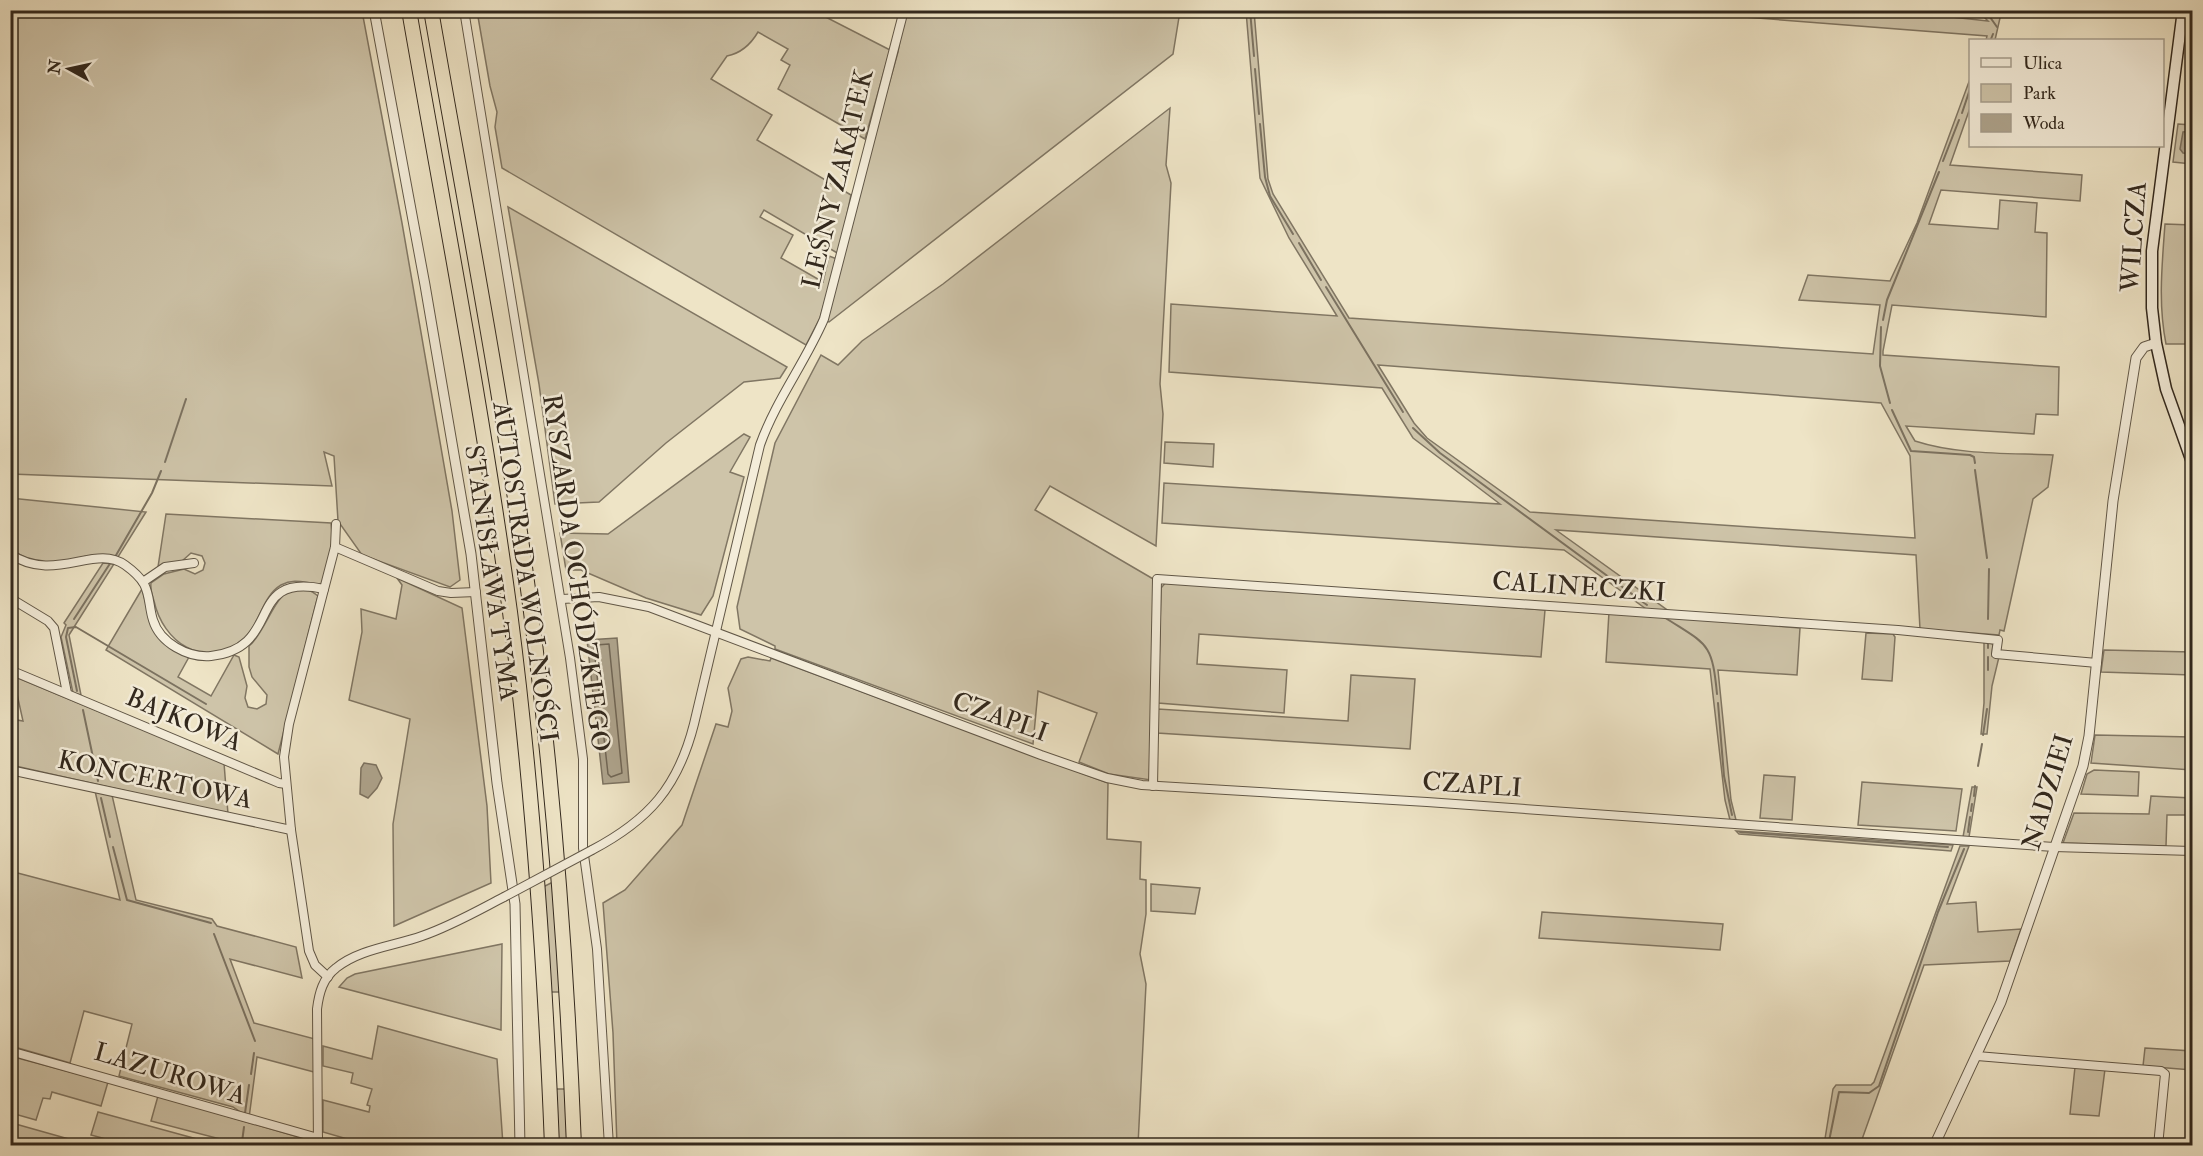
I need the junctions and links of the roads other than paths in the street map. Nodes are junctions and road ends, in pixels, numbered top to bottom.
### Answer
1 (374, 10) edge
2 (409, 10) edge
3 (431, 10) edge
4 (464, 10) edge
5 (904, 10) edge
6 (2183, 10) edge
7 (2156, 343) junction
8 (2193, 462) edge
9 (336, 524) dead end
10 (335, 547) junction
11 (10, 554) edge
12 (194, 563) dead end
13 (143, 582) junction
14 (324, 590) junction
15 (476, 592) junction
16 (10, 598) edge
17 (562, 599) junction
18 (716, 633) junction
19 (2097, 663) junction
20 (10, 670) edge
21 (67, 693) junction
22 (10, 770) edge
23 (286, 783) junction
24 (1154, 786) junction
25 (291, 830) junction
26 (2054, 847) junction
27 (2193, 851) edge
28 (328, 977) junction
29 (10, 1051) edge
30 (1977, 1056) junction
31 (318, 1142) edge
32 (1934, 1145) edge
33 (519, 1146) edge
34 (552, 1146) edge
35 (574, 1146) edge
36 (609, 1146) edge
37 (1962, 1146) edge
38 (2158, 1146) edge

1 - 15 street, STANISŁAWA TYMA
2 - 34 highway, AUTOSTRADA WOLNOŚCI
3 - 35 highway, AUTOSTRADA WOLNOŚCI
4 - 17 street, RYSZARDA OCHÓDZKIEGO
5 - 18 street, LEŚNY ZAKĄTEK
6 - 7 main road, WILCZA
7 - 8 main road, WILCZA
7 - 19 street, NADZIEI
9 - 10 street
10 - 14 street
10 - 15 street
11 - 13 street
12 - 13 street
13 - 14 street
14 - 23 street
15 - 33 street, STANISŁAWA TYMA
16 - 21 street
17 - 18 street, CZAPLI
17 - 36 street, RYSZARDA OCHÓDZKIEGO
18 - 24 street, CZAPLI
18 - 28 street, LEŚNY ZAKĄTEK, bridge
19 - 24 street, CALINECZKI
19 - 26 street, NADZIEI
20 - 21 street, BAJKOWA
21 - 23 street, BAJKOWA
22 - 25 street, KONCERTOWA
23 - 25 street
24 - 26 street, CZAPLI
25 - 28 street
26 - 27 street, CZAPLI
26 - 30 street, NADZIEI
28 - 31 street
29 - 31 street, LAZUROWA
30 - 32 street, NADZIEI
30 - 38 street
32 - 37 street

